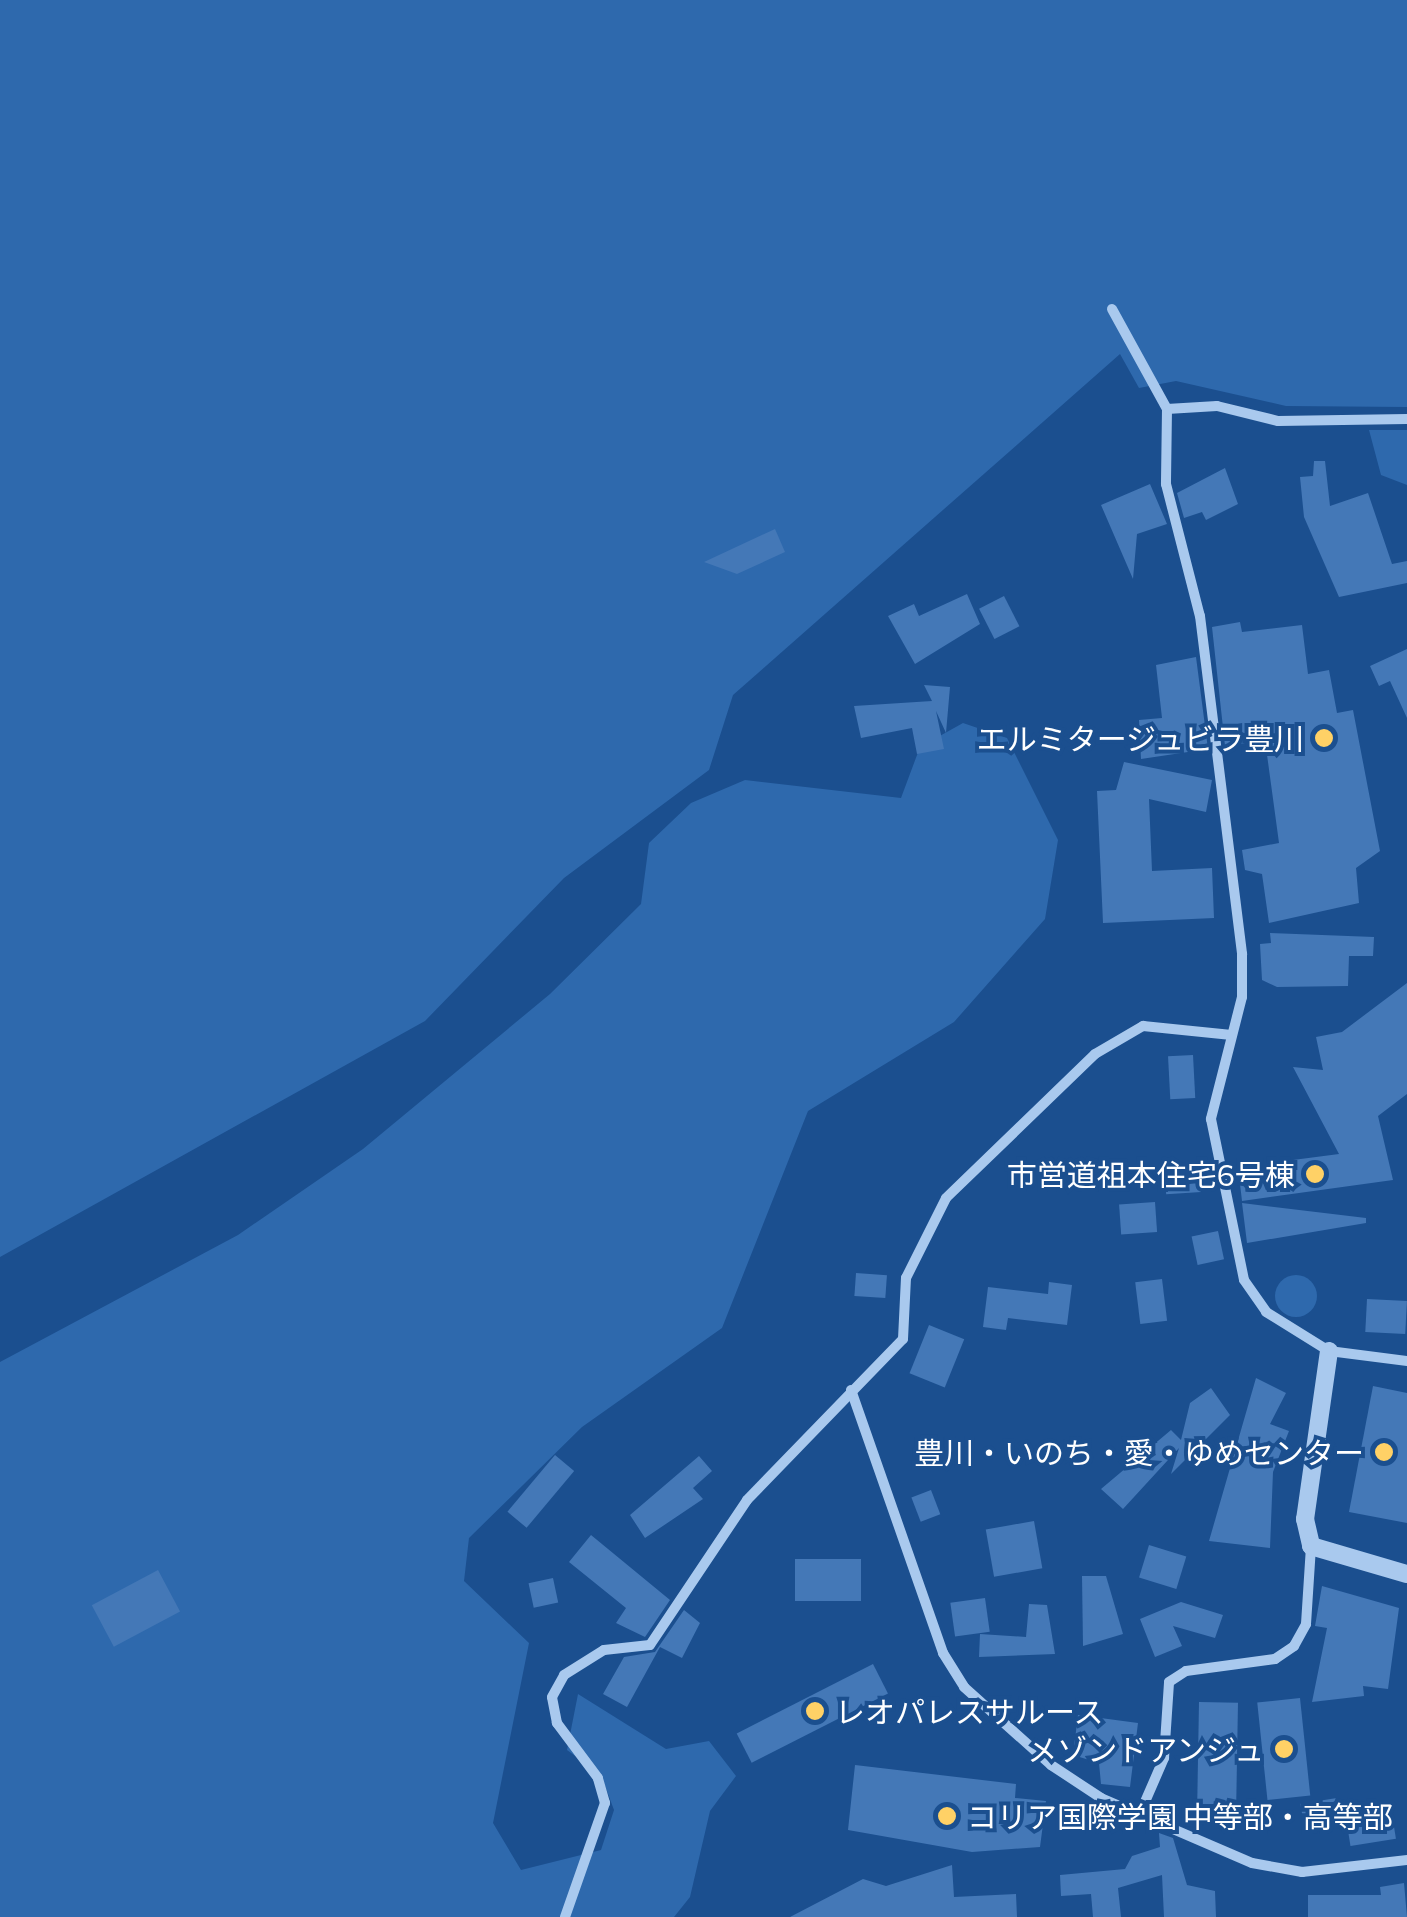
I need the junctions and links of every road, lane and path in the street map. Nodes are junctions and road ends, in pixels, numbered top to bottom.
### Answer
1 (1112, 310) dead end
2 (1168, 409) junction
3 (1407, 418) edge
4 (1232, 1035) junction
5 (1330, 1350) junction
6 (1407, 1361) edge
7 (851, 1390) junction
8 (1311, 1546) junction
9 (1407, 1574) edge
10 (1141, 1811) junction
11 (1407, 1860) edge
12 (565, 1917) edge

1 - 2 street
2 - 3 street
2 - 4 street
4 - 5 street
4 - 7 street
5 - 6 street
5 - 8 street
7 - 10 street
7 - 12 street
8 - 9 street
8 - 10 street
10 - 11 street

